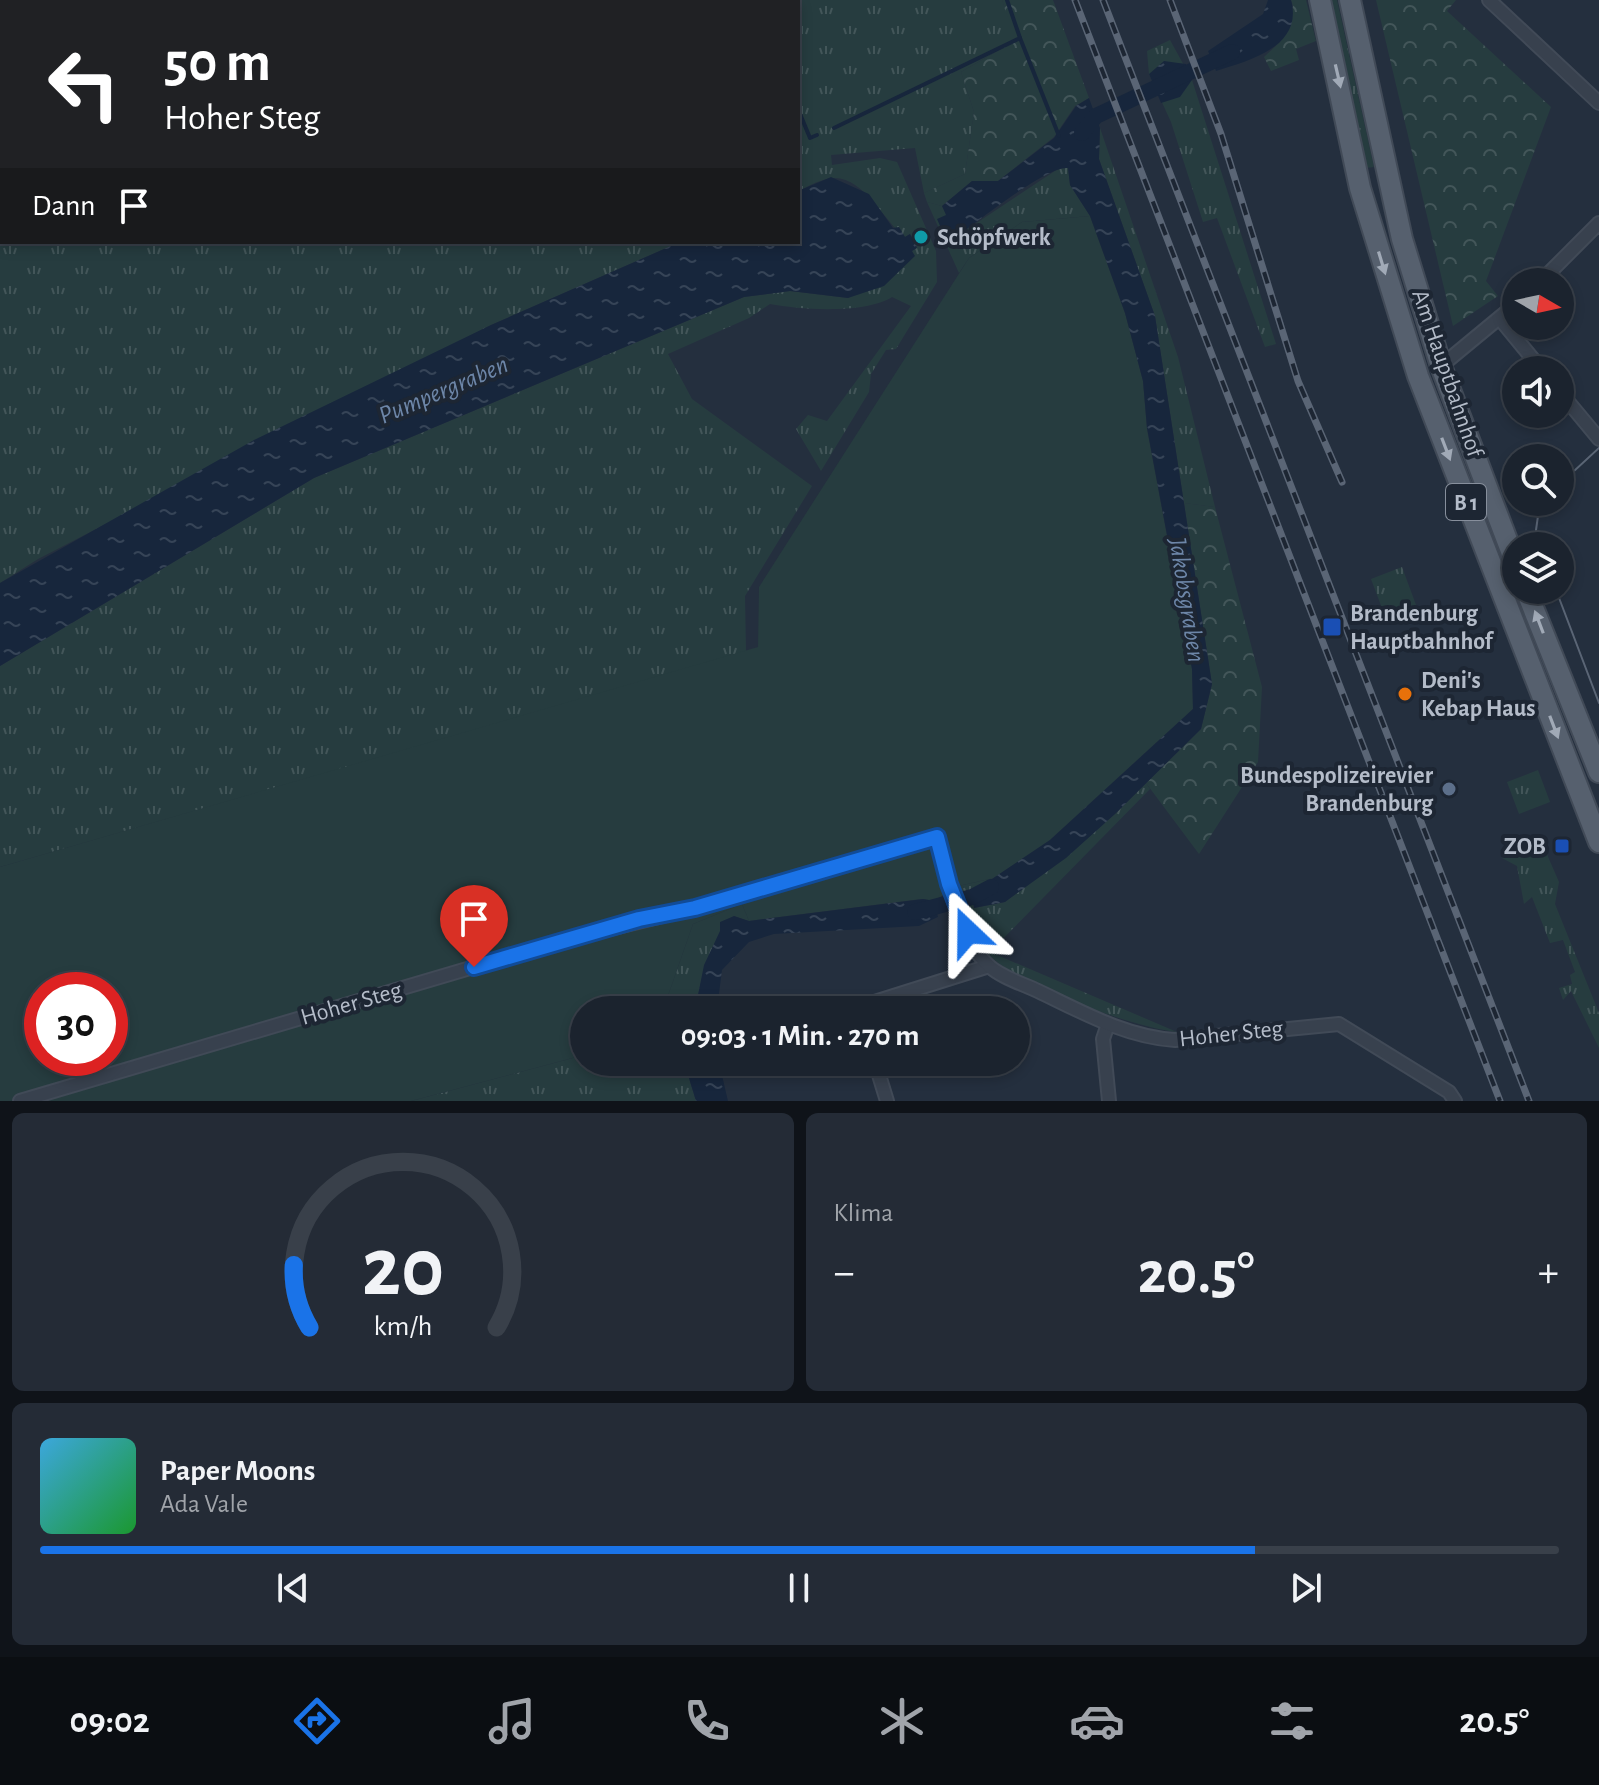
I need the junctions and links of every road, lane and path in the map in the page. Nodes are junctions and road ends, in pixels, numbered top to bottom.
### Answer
1 (1320, 0) edge
2 (1350, 0) edge
3 (1489, 0) edge
4 (1599, 103) edge
5 (1390, 181) junction
6 (1360, 188) junction
7 (1599, 223) edge
8 (1554, 268) edge
9 (1500, 319) joint
10 (1530, 356) edge
11 (1441, 366) junction
12 (1418, 376) junction
13 (1574, 408) edge
14 (1597, 434) edge
15 (1504, 532) edge
16 (1532, 604) edge
17 (1599, 772) edge
18 (1599, 842) edge
19 (989, 966) junction
20 (894, 996) edge
21 (1108, 1024) junction
22 (879, 1076) edge
23 (20, 1101) edge
24 (887, 1101) edge
25 (1109, 1101) edge
26 (1455, 1101) edge

1 -> 6 main road, Am Hauptbahnhof / B 1
2 - 5 main road, Am Hauptbahnhof / B 1
3 - 4 street
5 - 6 main road
5 - 11 main road, Am Hauptbahnhof / B 1
6 -> 12 main road, Am Hauptbahnhof / B 1
7 - 8 street
9 - 10 street
9 - 11 street
11 - 12 main road
11 - 15 main road, Am Hauptbahnhof / B 1
12 -> 18 main road, Am Hauptbahnhof / B 1
13 - 14 street
17 -> 16 main road
19 - 20 street
19 - 21 street, Hoher Steg
19 - 23 street, Hoher Steg
21 - 25 street
21 - 26 street, Hoher Steg
22 - 24 street

